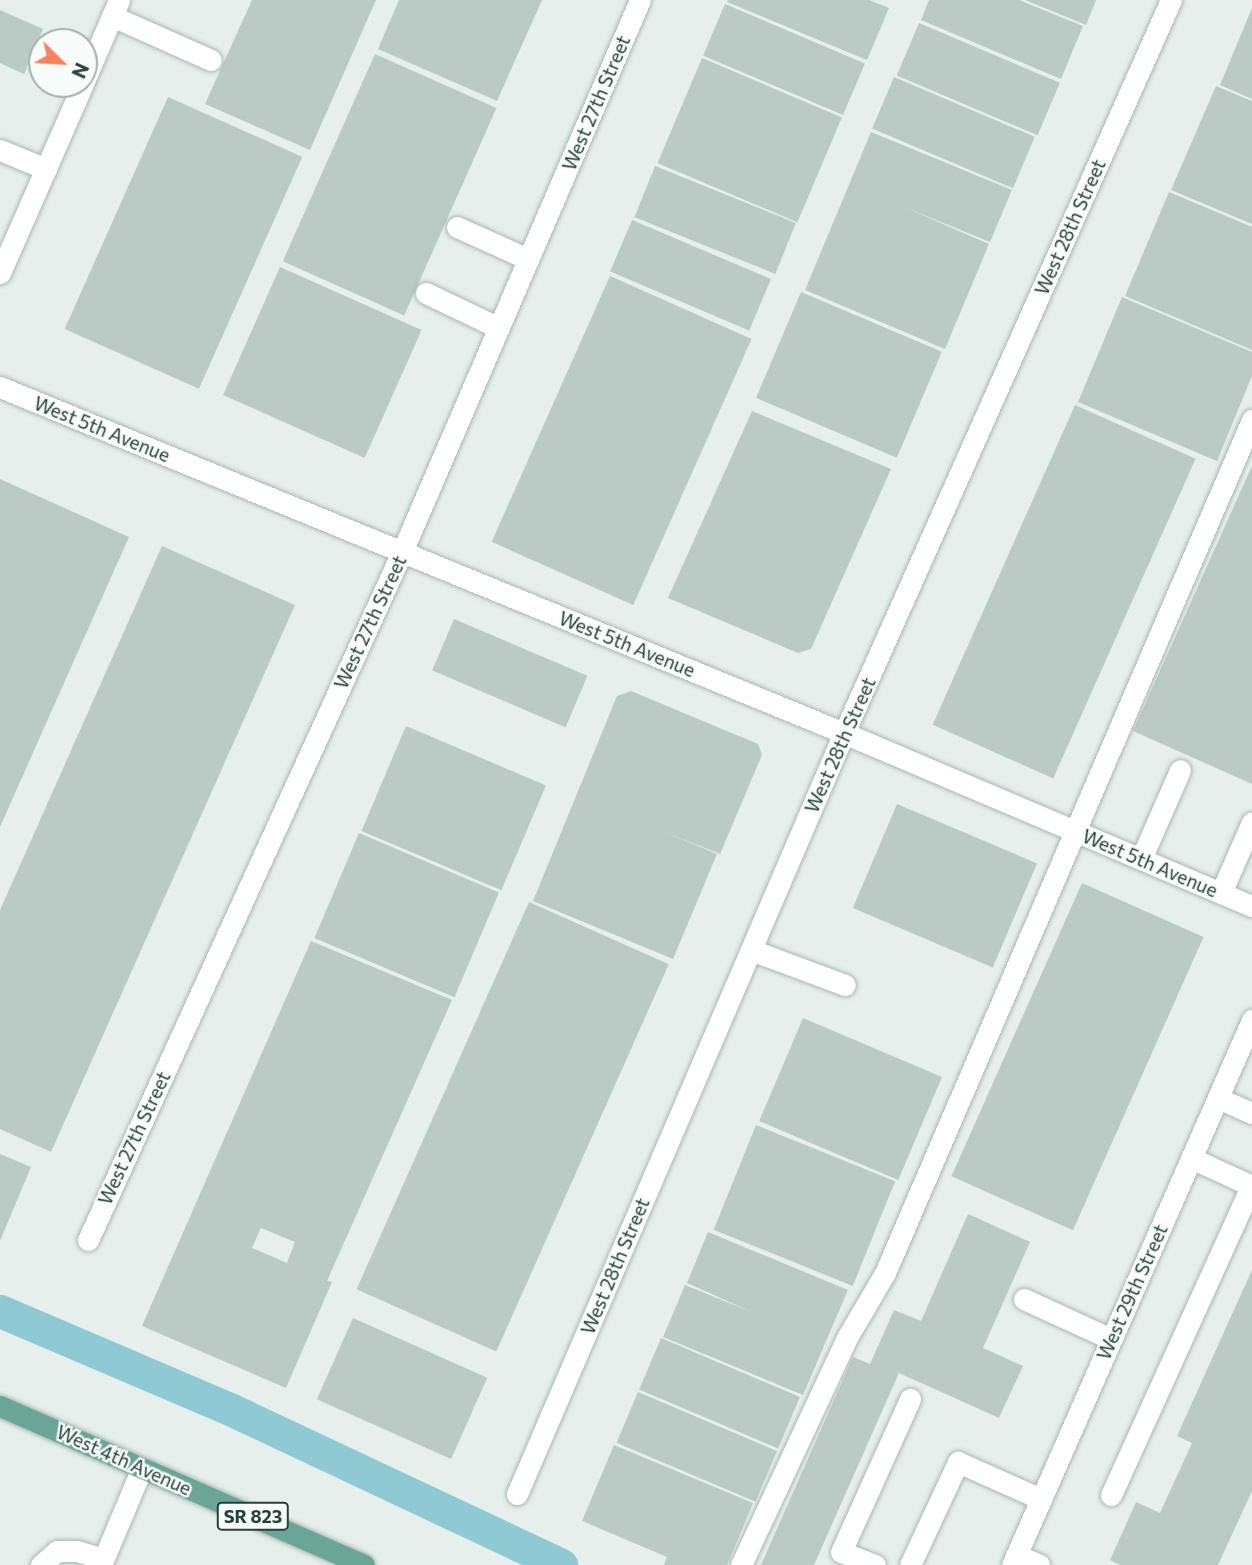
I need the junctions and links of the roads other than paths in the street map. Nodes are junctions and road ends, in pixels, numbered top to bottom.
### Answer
1 (640, 0) edge
2 (1171, 0) edge
3 (116, 8) edge
4 (98, 48) edge
5 (211, 60) dead end
6 (76, 98) edge
7 (0, 150) edge
8 (46, 169) junction
9 (457, 227) dead end
10 (528, 259) junction
11 (0, 273) edge
12 (426, 293) dead end
13 (499, 328) junction
14 (0, 387) edge
15 (1252, 420) edge
16 (402, 552) junction
17 (844, 733) junction
18 (1180, 770) dead end
19 (1252, 822) edge
20 (1073, 830) junction
21 (1141, 859) junction
22 (1221, 893) junction
23 (1252, 906) edge
24 (751, 950) junction
25 (845, 985) dead end
26 (1252, 1020) edge
27 (1218, 1098) junction
28 (1252, 1113) edge
29 (1191, 1158) junction
30 (1252, 1186) edge
31 (88, 1240) dead end
32 (1024, 1299) dead end
33 (1111, 1339) junction
34 (910, 1399) dead end
35 (0, 1406) edge
36 (142, 1468) junction
37 (517, 1494) dead end
38 (1111, 1495) dead end
39 (1041, 1499) junction
40 (1014, 1560) edge
41 (102, 1562) edge
42 (41, 1565) edge
43 (364, 1565) edge
44 (741, 1565) edge
45 (875, 1565) edge
46 (910, 1565) edge
47 (1039, 1565) edge

1 - 10 street, West 27th Street
2 - 17 street, West 28th Street
3 - 4 street
3 - 5 street
6 - 8 street
7 - 8 street
8 - 11 street
9 - 10 street
10 - 13 street, West 27th Street
12 - 13 street
13 - 16 street, West 27th Street
14 - 16 street, West 5th Avenue
15 - 20 street
16 - 17 street, West 5th Avenue
16 - 31 street, West 27th Street
17 - 20 street, West 5th Avenue
17 - 24 street, West 28th Street
18 - 21 street
19 - 22 street
20 - 21 street, West 5th Avenue
20 - 44 street
21 - 22 street, West 5th Avenue
22 - 23 street, West 5th Avenue
24 - 25 street
24 - 37 street, West 28th Street
26 - 27 street, West 29th Street
27 - 28 street
27 - 29 street, West 29th Street
29 - 30 street
29 - 33 street, West 29th Street
30 - 38 street
32 - 33 street
33 - 39 street, West 29th Street
34 - 45 street
35 - 36 main road, West 4th Avenue / SR 823
36 - 41 street
36 - 43 main road, West 4th Avenue / SR 823
39 - 40 street, West 29th Street
39 - 46 street
40 - 47 street
41 - 42 street

